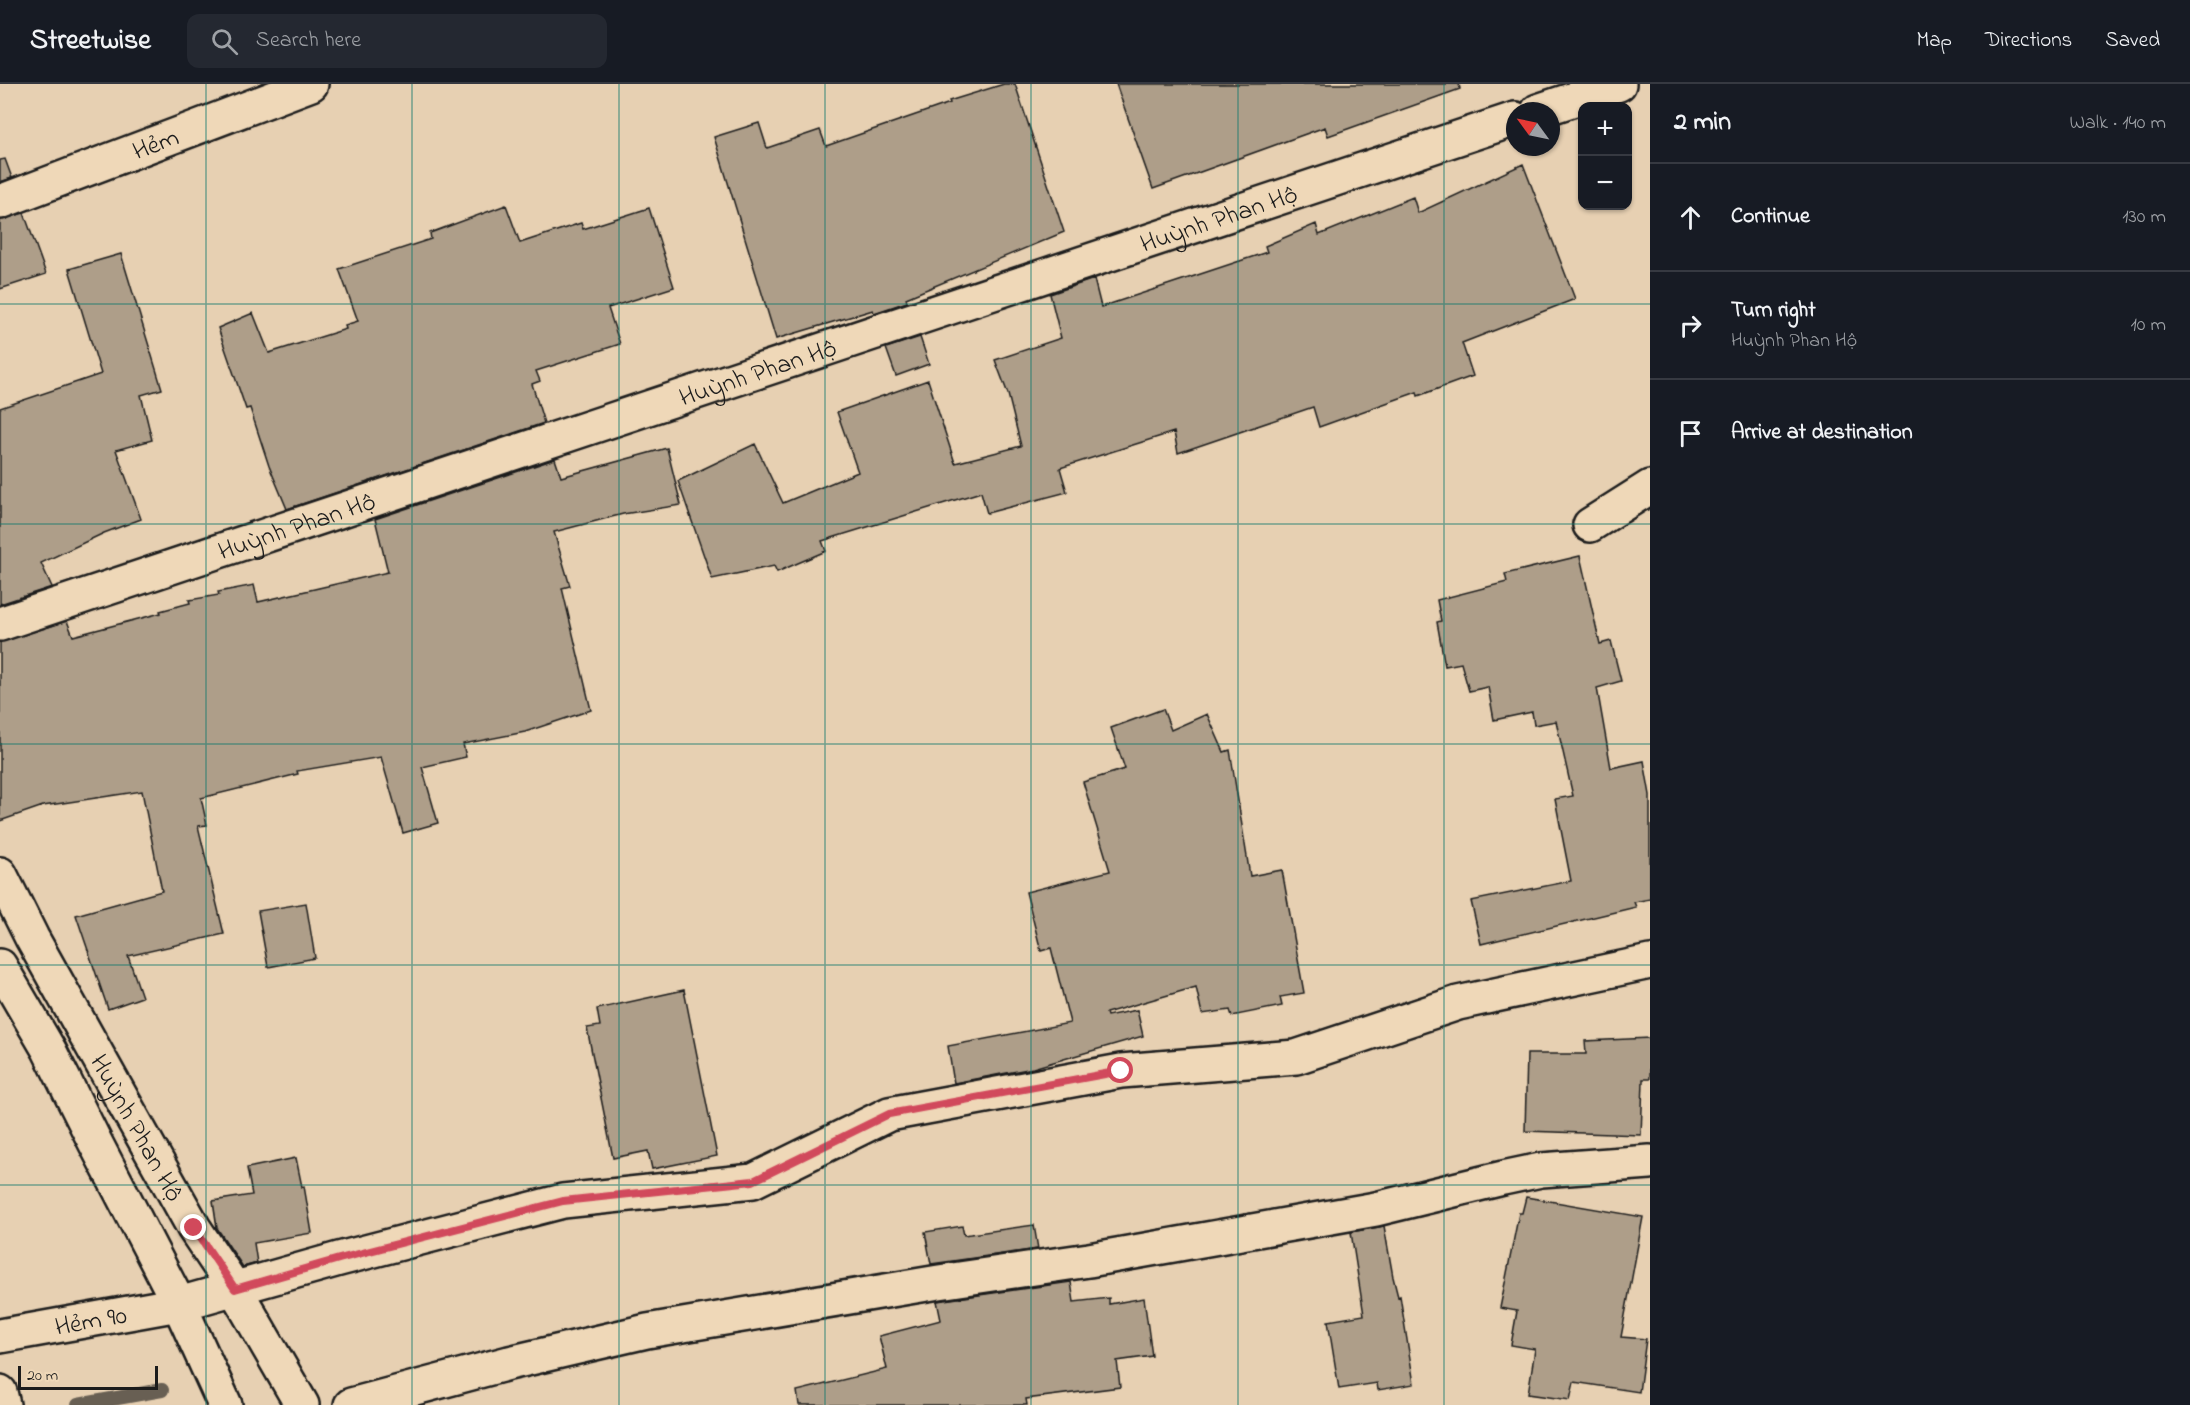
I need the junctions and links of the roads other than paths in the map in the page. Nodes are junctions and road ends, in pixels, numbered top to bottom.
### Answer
1 (312, 84) edge
2 (1619, 84) edge
3 (1560, 104) edge
4 (1506, 122) edge
5 (0, 202) edge
6 (1650, 487) edge
7 (1590, 525) dead end
8 (0, 624) edge
9 (0, 874) edge
10 (1650, 962) edge
11 (0, 966) edge
12 (1650, 1162) edge
13 (235, 1289) junction
14 (179, 1304) junction
15 (0, 1336) edge
16 (0, 1392) edge
17 (3, 1405) edge
18 (225, 1405) edge
19 (303, 1405) edge
20 (351, 1405) edge

1 - 5 street, Hẻm
2 - 3 street
4 - 8 street, Huỳnh Phan Hộ
6 - 7 street
9 - 13 street, Huỳnh Phan Hộ
10 - 13 street, Hẻm 90
11 - 14 street, Huỳnh Phan Hộ
12 - 20 street
13 - 14 street, Hẻm 90
13 - 19 street, Huỳnh Phan Hộ
14 - 15 street, Hẻm 90
14 - 18 street, Huỳnh Phan Hộ
16 - 17 street

